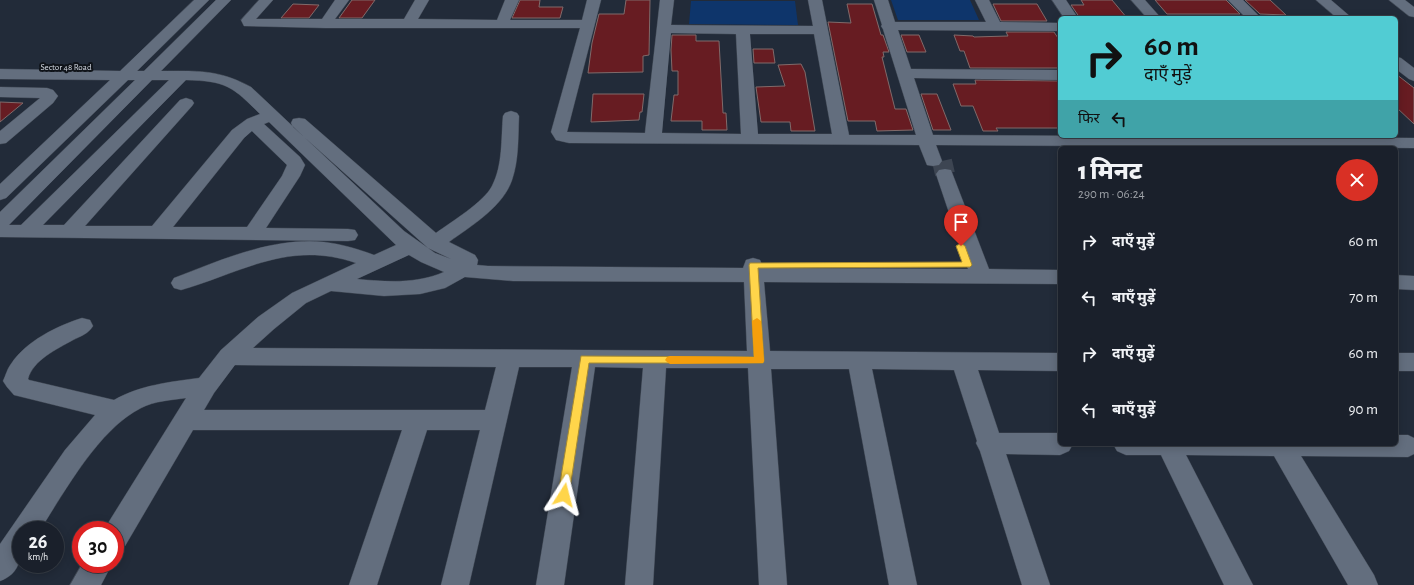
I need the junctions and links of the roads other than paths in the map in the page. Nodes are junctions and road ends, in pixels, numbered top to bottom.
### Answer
1 (202, 0) edge
2 (224, 0) edge
3 (266, 0) edge
4 (342, 0) edge
5 (422, 0) edge
6 (512, 0) edge
7 (594, 0) edge
8 (667, 0) edge
9 (815, 0) edge
10 (881, 0) edge
11 (982, 0) edge
12 (1059, 0) edge
13 (1138, 0) edge
14 (1235, 0) edge
15 (1323, 0) edge
16 (1396, 0) edge
17 (1411, 0) edge
18 (1414, 2) edge
19 (1414, 13) edge
20 (1070, 16) edge
21 (1152, 16) edge
22 (1252, 16) edge
23 (1343, 16) edge
24 (408, 23) junction
25 (502, 23) junction
26 (325, 24) junction
27 (588, 24) junction
28 (888, 26) junction
29 (995, 26) junction
30 (1058, 27) edge
31 (664, 28) junction
32 (744, 30) junction
33 (820, 30) junction
34 (1398, 63) edge
35 (0, 66) edge
36 (140, 71) junction
37 (0, 74) edge
38 (904, 74) junction
39 (1058, 75) edge
40 (182, 76) junction
41 (1414, 76) edge
42 (0, 92) edge
43 (186, 103) dead end
44 (271, 115) junction
45 (511, 116) dead end
46 (253, 123) junction
47 (653, 138) junction
48 (0, 139) edge
49 (750, 139) junction
50 (841, 139) junction
51 (930, 139) junction
52 (1254, 139) edge
53 (1378, 139) edge
54 (1414, 143) edge
55 (0, 194) edge
56 (0, 223) edge
57 (0, 232) edge
58 (25, 232) junction
59 (69, 232) junction
60 (157, 233) junction
61 (252, 234) junction
62 (348, 235) dead end
63 (434, 243) junction
64 (412, 246) junction
65 (376, 263) junction
66 (466, 266) junction
67 (1058, 266) edge
68 (1398, 269) edge
69 (754, 270) junction
70 (974, 270) junction
71 (1414, 270) edge
72 (1058, 277) edge
73 (1398, 282) edge
74 (181, 283) dead end
75 (1414, 283) edge
76 (328, 284) junction
77 (82, 326) dead end
78 (230, 356) junction
79 (510, 358) junction
80 (585, 359) junction
81 (655, 360) junction
82 (759, 361) junction
83 (859, 361) junction
84 (963, 361) junction
85 (1058, 362) edge
86 (1398, 362) edge
87 (1414, 362) edge
88 (206, 386) junction
89 (116, 410) junction
90 (186, 420) junction
91 (418, 420) junction
92 (495, 420) junction
93 (988, 443) junction
94 (1058, 444) edge
95 (1169, 446) edge
96 (1282, 446) edge
97 (31, 521) edge
98 (124, 523) edge
99 (12, 550) edge
100 (0, 568) edge
101 (92, 573) edge
102 (84, 585) edge
103 (363, 585) edge
104 (455, 585) edge
105 (550, 585) edge
106 (639, 585) edge
107 (773, 585) edge
108 (903, 585) edge
109 (1036, 585) edge
110 (1238, 585) edge
111 (1364, 585) edge

1 - 36 street
2 - 36 street
3 - 26 street
4 - 26 street
5 - 24 street
6 - 25 street
7 - 27 street
8 - 31 street
9 - 33 street
10 - 28 street
11 - 29 street
12 - 20 street
13 - 21 street
14 - 22 street
15 - 23 street
16 - 19 street
17 - 18 street
24 - 25 street
24 - 26 street
25 - 27 street
27 - 47 street
28 - 29 street
28 - 38 street
29 - 30 street
31 - 32 street
31 - 47 street
32 - 33 street
32 - 49 street
33 - 50 street
34 - 41 street
35 - 36 street, Sector 48 Road
36 - 37 street, Sector 48 Road
36 - 40 street
36 - 55 street
36 - 56 street
36 - 63 street
38 - 39 street
38 - 51 street
40 - 44 street
40 - 58 street
42 - 48 street
43 - 59 street
44 - 46 street
44 - 64 street
45 - 63 street
46 - 60 street
46 - 61 street
47 - 49 street
49 - 50 street
50 - 51 street
51 - 52 street
51 - 70 street
52 - 53 street
53 - 54 street
57 - 58 street
58 - 59 street
59 - 60 street
60 - 61 street
61 - 62 street
63 - 66 street
64 - 65 street
64 - 66 street
65 - 74 street
65 - 76 street
66 - 69 street
66 - 76 street
67 - 70 street
68 - 71 street
69 - 70 street
69 - 82 street
70 - 72 street
73 - 75 street
76 - 78 street
77 - 89 street
78 - 79 street
78 - 88 street
79 - 80 street
79 - 92 street
80 - 81 street
80 - 105 street
81 - 82 street
81 - 106 street
82 - 83 street
82 - 107 street
83 - 84 street
83 - 108 street
84 - 85 street
84 - 93 street
86 - 87 street
88 - 89 street
88 - 90 street
89 - 97 street
90 - 91 street
90 - 98 street
91 - 92 street
91 - 103 street
92 - 104 street
93 - 94 street
93 - 109 street
95 - 110 street
96 - 111 street
99 - 100 street
101 - 102 street

